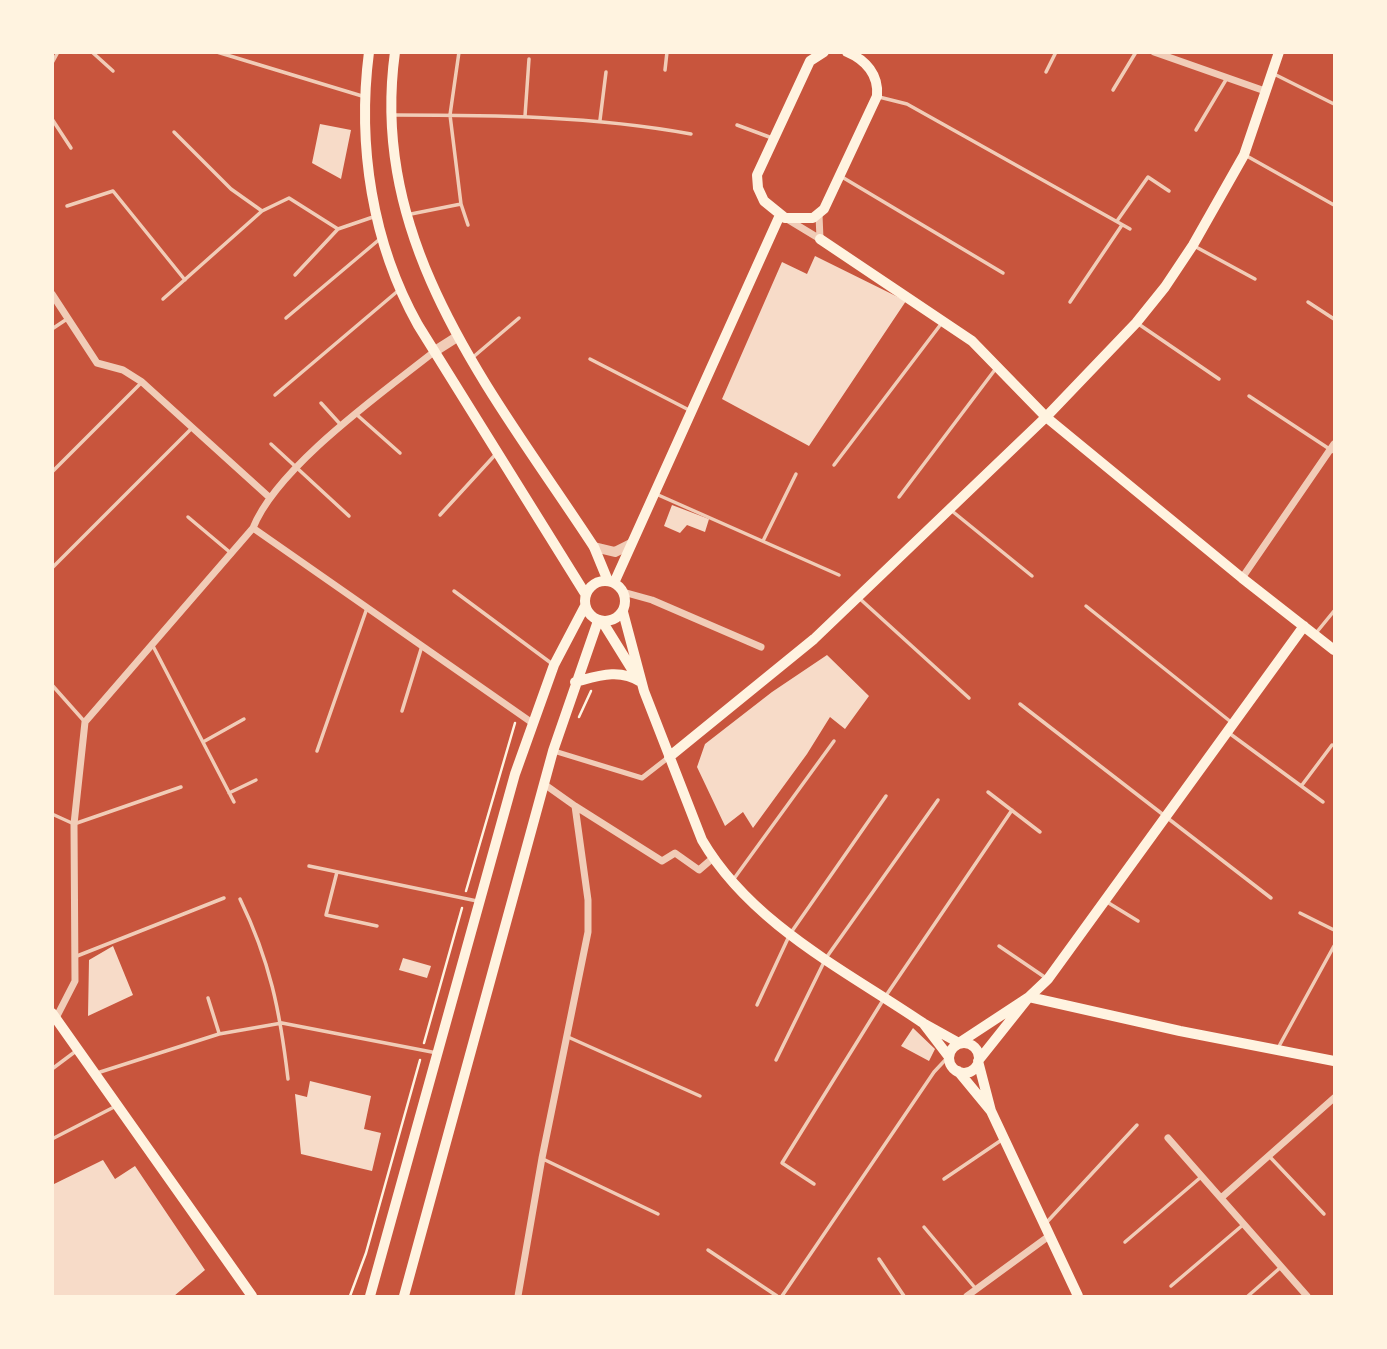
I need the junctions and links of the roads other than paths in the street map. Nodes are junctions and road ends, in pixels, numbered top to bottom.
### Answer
1 (58, 52) edge
2 (92, 52) edge
3 (217, 52) edge
4 (369, 52) edge
5 (395, 52) edge
6 (459, 52) edge
7 (667, 52) edge
8 (824, 52) edge
9 (1056, 52) edge
10 (1136, 52) edge
11 (1154, 52) edge
12 (1279, 52) edge
13 (852, 54) edge
14 (1169, 55) edge
15 (529, 59) dead end
16 (52, 63) edge
17 (665, 70) dead end
18 (113, 71) dead end
19 (606, 72) dead end
20 (1046, 72) dead end
21 (1272, 73) junction
22 (1227, 78) junction
23 (1113, 90) dead end
24 (1265, 91) junction
25 (877, 96) junction
26 (364, 97) junction
27 (1335, 104) edge
28 (391, 115) junction
29 (450, 115) junction
30 (525, 116) junction
31 (52, 119) edge
32 (600, 120) junction
33 (737, 125) dead end
34 (1196, 130) dead end
35 (174, 132) dead end
36 (691, 134) dead end
37 (774, 139) junction
38 (71, 148) dead end
39 (1244, 155) junction
40 (841, 176) junction
41 (1169, 191) dead end
42 (461, 204) junction
43 (1335, 205) edge
44 (67, 206) dead end
45 (262, 211) junction
46 (405, 215) junction
47 (819, 215) junction
48 (377, 216) junction
49 (783, 216) junction
50 (1117, 221) junction
51 (468, 225) dead end
52 (1123, 225) junction
53 (338, 229) junction
54 (1130, 229) dead end
55 (383, 236) junction
56 (820, 239) junction
57 (1193, 245) junction
58 (1003, 272) dead end
59 (295, 275) dead end
60 (1255, 279) dead end
61 (185, 280) junction
62 (400, 290) junction
63 (52, 294) edge
64 (163, 299) dead end
65 (1070, 302) dead end
66 (1308, 302) dead end
67 (286, 318) dead end
68 (519, 318) dead end
69 (67, 319) junction
70 (944, 319) junction
71 (1335, 319) edge
72 (1136, 323) junction
73 (52, 329) edge
74 (457, 337) junction
75 (435, 351) junction
76 (471, 359) junction
77 (590, 359) dead end
78 (998, 365) junction
79 (1219, 379) dead end
80 (142, 382) junction
81 (275, 395) dead end
82 (1249, 396) dead end
83 (321, 403) dead end
84 (691, 411) junction
85 (356, 414) junction
86 (1046, 417) junction
87 (342, 425) junction
88 (192, 428) junction
89 (271, 444) dead end
90 (1333, 448) edge
91 (499, 451) junction
92 (400, 453) dead end
93 (834, 465) dead end
94 (296, 470) junction
95 (52, 472) edge
96 (796, 474) dead end
97 (654, 493) junction
98 (269, 497) junction
99 (899, 497) dead end
100 (950, 509) junction
101 (440, 515) dead end
102 (348, 516) dead end
103 (188, 517) dead end
104 (253, 528) junction
105 (762, 541) junction
106 (631, 544) junction
107 (594, 547) junction
108 (232, 554) junction
109 (52, 568) edge
110 (839, 575) dead end
111 (1032, 576) dead end
112 (1242, 578) junction
113 (611, 582) junction
114 (454, 591) dead end
115 (623, 592) junction
116 (858, 597) junction
117 (585, 600) junction
118 (1086, 606) dead end
119 (367, 608) junction
120 (1335, 611) edge
121 (623, 612) junction
122 (600, 621) junction
123 (1304, 626) junction
124 (1315, 634) junction
125 (153, 646) junction
126 (422, 646) junction
127 (761, 647) dead end
128 (1335, 650) edge
129 (554, 665) junction
130 (575, 682) junction
131 (640, 682) junction
132 (52, 685) edge
133 (969, 698) dead end
134 (1020, 704) dead end
135 (402, 711) dead end
136 (244, 719) dead end
137 (85, 722) junction
138 (531, 722) junction
139 (1230, 728) junction
140 (834, 741) dead end
141 (203, 742) junction
142 (1332, 745) dead end
143 (317, 751) dead end
144 (553, 751) junction
145 (668, 757) junction
146 (256, 780) dead end
147 (544, 784) junction
148 (1301, 786) junction
149 (181, 787) dead end
150 (988, 792) dead end
151 (229, 793) junction
152 (886, 796) dead end
153 (938, 800) dead end
154 (234, 802) dead end
155 (1324, 802) dead end
156 (575, 806) junction
157 (1012, 810) junction
158 (52, 814) edge
159 (1166, 816) junction
160 (74, 824) junction
161 (1040, 832) dead end
162 (713, 858) junction
163 (309, 866) dead end
164 (337, 872) junction
165 (732, 882) junction
166 (224, 898) dead end
167 (1271, 898) dead end
168 (240, 899) dead end
169 (1104, 901) junction
170 (479, 902) junction
171 (1300, 913) dead end
172 (1138, 921) dead end
173 (377, 926) dead end
174 (1335, 930) edge
175 (790, 934) junction
176 (999, 946) dead end
177 (1335, 946) edge
178 (76, 956) junction
179 (826, 958) junction
180 (1048, 979) junction
181 (885, 997) junction
182 (1030, 997) junction
183 (208, 998) dead end
184 (757, 1005) dead end
185 (54, 1016) edge
186 (282, 1023) junction
187 (923, 1023) junction
188 (219, 1034) junction
189 (566, 1036) junction
190 (959, 1043) junction
191 (1278, 1049) junction
192 (78, 1050) junction
193 (437, 1053) junction
194 (949, 1057) junction
195 (776, 1059) dead end
196 (978, 1061) junction
197 (1335, 1061) edge
198 (52, 1069) edge
199 (958, 1071) junction
200 (96, 1074) junction
201 (288, 1079) dead end
202 (700, 1096) dead end
203 (1335, 1098) edge
204 (117, 1105) junction
205 (991, 1111) junction
206 (1137, 1125) dead end
207 (1168, 1138) dead end
208 (52, 1139) edge
209 (1004, 1139) junction
210 (1268, 1156) junction
211 (541, 1158) junction
212 (1202, 1177) junction
213 (944, 1179) dead end
214 (814, 1184) dead end
215 (1220, 1198) junction
216 (659, 1214) dead end
217 (1324, 1214) dead end
218 (1044, 1224) junction
219 (1244, 1224) junction
220 (924, 1227) dead end
221 (1049, 1236) junction
222 (1125, 1242) dead end
223 (708, 1250) dead end
224 (878, 1259) dead end
225 (1281, 1267) junction
226 (1171, 1286) dead end
227 (976, 1289) junction
228 (252, 1297) edge
229 (370, 1297) edge
230 (404, 1297) edge
231 (518, 1297) edge
232 (776, 1297) edge
233 (782, 1297) edge
234 (904, 1297) edge
235 (967, 1297) edge
236 (1078, 1297) edge
237 (1248, 1297) edge
238 (1307, 1297) edge

1 - 16 lane
2 - 18 lane
3 - 26 lane
4 - 26 main road
5 - 28 main road
6 - 29 lane
7 - 17 lane
8 - 37 main road
9 - 20 lane
10 - 23 lane
11 - 14 street
12 - 21 main road
13 - 25 main road
14 - 22 street
15 - 30 lane
19 - 32 lane
21 - 24 main road
21 - 27 lane
22 - 24 street
22 - 34 lane
24 - 39 main road
25 - 40 main road
25 - 50 lane
26 - 48 main road
28 - 29 lane
28 - 46 main road
29 - 30 lane
29 - 42 lane
30 - 32 lane
31 - 38 lane
32 - 36 lane
33 - 37 lane
35 - 45 lane
37 - 49 main road
39 - 43 lane
39 - 57 main road
40 - 47 main road
40 - 58 lane
41 - 50 lane
42 - 46 lane
42 - 51 lane
44 - 61 lane
45 - 53 lane
45 - 61 lane
46 - 74 main road
47 - 49 main road
47 - 56 street
48 - 53 lane
48 - 55 main road
49 - 56 street
49 - 84 main road
50 - 52 lane
52 - 54 lane
52 - 65 lane
53 - 59 lane
55 - 62 main road
55 - 67 lane
56 - 70 main road
57 - 60 lane
57 - 72 main road
61 - 64 lane
62 - 75 main road
62 - 81 lane
63 - 69 street
66 - 71 lane
68 - 76 lane
69 - 73 lane
69 - 80 street
70 - 78 main road
70 - 93 lane
72 - 79 lane
72 - 86 main road
74 - 75 street
74 - 76 main road
75 - 85 street
75 - 91 main road
76 - 107 main road
77 - 84 lane
78 - 86 main road
78 - 99 lane
80 - 88 street
80 - 95 lane
82 - 90 lane
83 - 87 lane
84 - 97 main road
85 - 87 street
85 - 92 lane
86 - 100 main road
86 - 112 main road
87 - 94 street
88 - 98 street
88 - 109 lane
89 - 94 lane
90 - 112 street
91 - 101 lane
91 - 117 main road
94 - 98 street
94 - 102 lane
96 - 105 lane
97 - 105 lane
97 - 106 main road
98 - 104 street
100 - 111 lane
100 - 116 main road
103 - 108 lane
104 - 108 street
104 - 119 street
105 - 110 lane
106 - 107 street
106 - 113 main road
107 - 113 main road
108 - 125 street
112 - 123 main road
113 - 115 main road
113 - 117 main road
114 - 129 lane
115 - 121 main road
115 - 127 street
116 - 133 lane
116 - 145 main road
117 - 122 main road
117 - 129 main road
118 - 139 lane
119 - 126 street
119 - 143 lane
120 - 124 lane
121 - 122 main road
121 - 131 main road
122 - 130 main road
122 - 131 main road
123 - 124 main road
123 - 139 main road
124 - 128 main road
125 - 137 street
125 - 141 lane
126 - 135 lane
126 - 138 street
129 - 138 main road
130 - 131 main road
130 - 144 main road
131 - 145 main road
132 - 137 lane
134 - 159 lane
136 - 141 lane
137 - 160 street
138 - 170 main road
139 - 148 lane
139 - 159 main road
140 - 165 lane
141 - 151 lane
142 - 148 lane
144 - 145 street
144 - 147 main road
145 - 162 main road
146 - 151 lane
147 - 156 street
147 - 230 main road
148 - 155 lane
149 - 160 lane
150 - 157 lane
151 - 154 lane
152 - 175 lane
153 - 179 lane
156 - 162 street
156 - 189 street
157 - 161 lane
157 - 181 lane
158 - 160 lane
159 - 167 lane
159 - 169 main road
160 - 178 street
162 - 165 main road
163 - 164 lane
164 - 170 lane
164 - 173 lane
165 - 175 main road
166 - 178 lane
168 - 186 lane
169 - 172 lane
169 - 180 main road
170 - 193 main road
171 - 174 lane
175 - 179 main road
175 - 184 lane
176 - 180 lane
177 - 191 lane
178 - 185 street
179 - 181 main road
179 - 195 lane
180 - 182 main road
181 - 187 main road
181 - 214 lane
182 - 190 main road
182 - 191 main road
182 - 196 main road
183 - 188 lane
185 - 192 main road
186 - 188 lane
186 - 193 lane
186 - 201 lane
187 - 190 main road
187 - 194 main road
188 - 200 lane
189 - 202 lane
189 - 211 street
190 - 194 main road
190 - 196 main road
191 - 197 main road
192 - 198 lane
192 - 200 main road
193 - 229 main road
194 - 199 main road
194 - 233 lane
196 - 199 main road
196 - 205 main road
199 - 205 main road
200 - 204 main road
203 - 210 street
204 - 208 lane
204 - 228 main road
205 - 209 main road
206 - 218 lane
207 - 212 street
209 - 213 lane
209 - 218 main road
210 - 215 street
210 - 217 lane
211 - 216 lane
211 - 231 street
212 - 215 street
212 - 222 lane
215 - 219 street
218 - 221 main road
219 - 225 street
219 - 226 lane
220 - 227 lane
221 - 227 street
221 - 236 main road
223 - 232 lane
224 - 234 lane
225 - 237 lane
225 - 238 street
227 - 235 street

